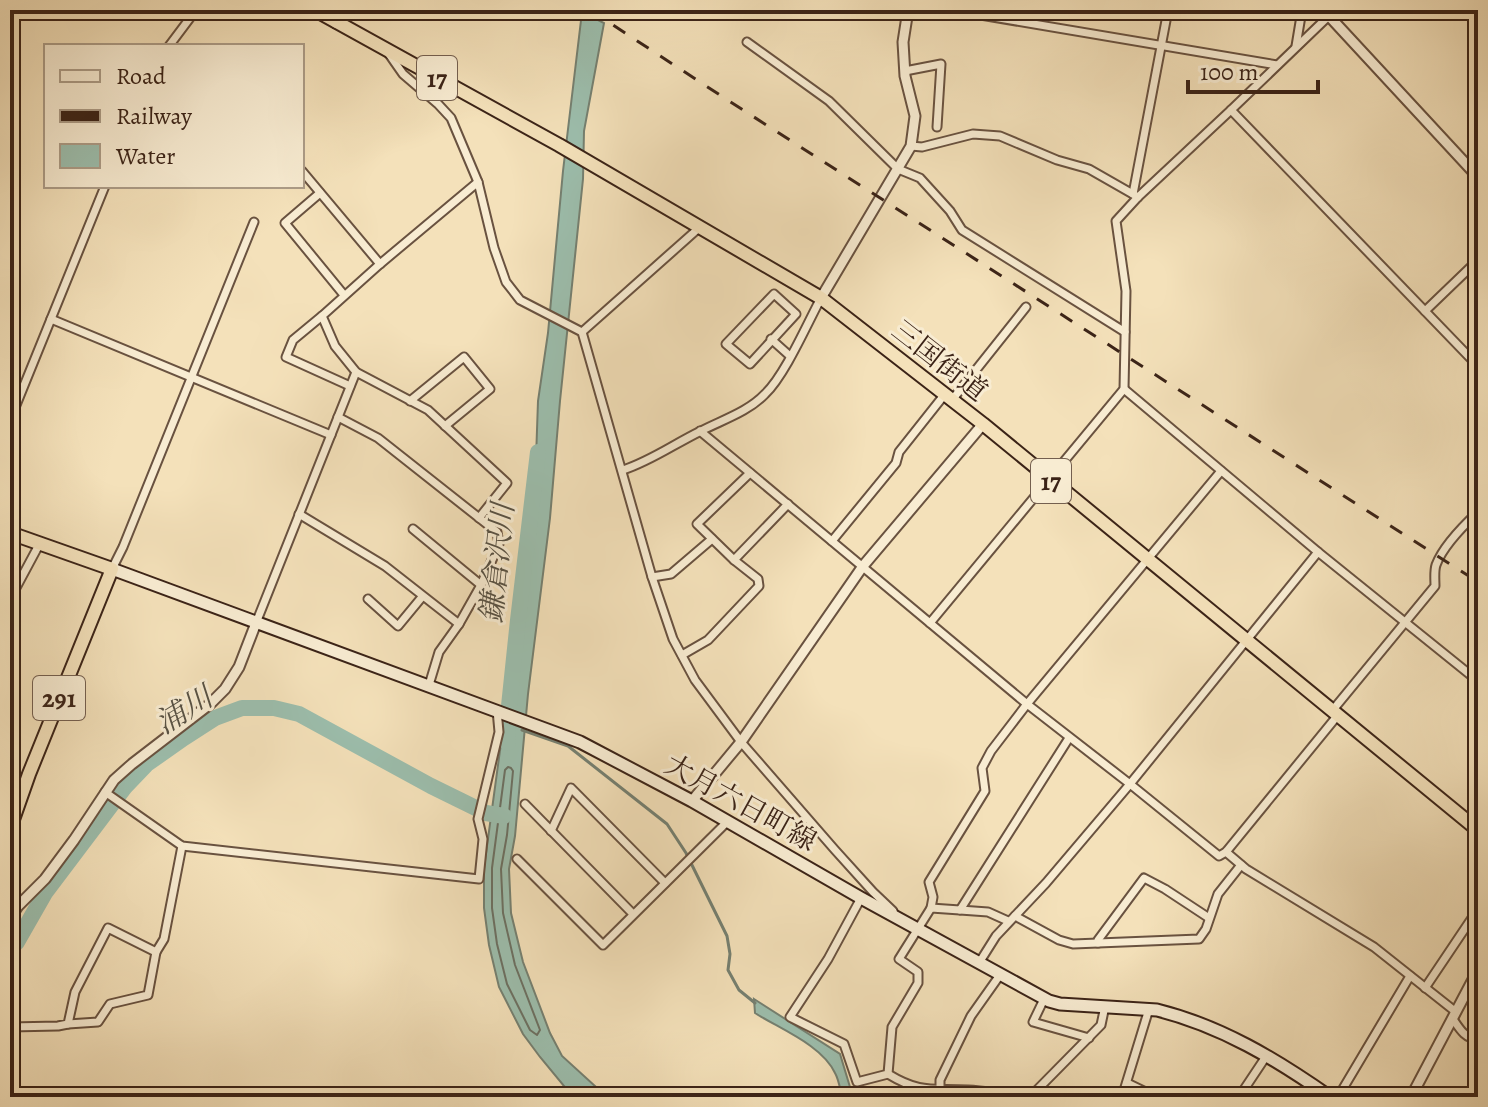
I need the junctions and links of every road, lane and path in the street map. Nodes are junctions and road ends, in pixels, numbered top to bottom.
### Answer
1 (196, 10) edge
2 (315, 10) edge
3 (908, 10) edge
4 (951, 10) edge
5 (1168, 10) edge
6 (1302, 10) edge
7 (1330, 12) edge
8 (339, 16) edge
9 (747, 42) dead end
10 (170, 44) edge
11 (1162, 46) junction
12 (1296, 46) junction
13 (385, 49) junction
14 (1277, 65) junction
15 (905, 71) junction
16 (1231, 110) junction
17 (937, 127) dead end
18 (911, 146) junction
19 (898, 169) junction
20 (304, 173) edge
21 (1478, 177) edge
22 (478, 182) junction
23 (104, 188) edge
24 (320, 193) junction
25 (1136, 196) junction
26 (254, 222) dead end
27 (701, 226) junction
28 (1478, 260) edge
29 (380, 264) junction
30 (344, 295) junction
31 (821, 298) junction
32 (1026, 307) dead end
33 (1425, 311) junction
34 (322, 316) junction
35 (51, 319) junction
36 (582, 332) junction
37 (1125, 332) junction
38 (771, 339) junction
39 (790, 356) junction
40 (1478, 366) edge
41 (356, 372) junction
42 (191, 376) junction
43 (350, 386) junction
44 (1124, 389) junction
45 (948, 397) junction
46 (410, 401) junction
47 (338, 417) junction
48 (10, 420) edge
49 (983, 424) junction
50 (445, 426) junction
51 (700, 431) junction
52 (331, 435) junction
53 (623, 470) junction
54 (1221, 471) junction
55 (750, 473) junction
56 (1049, 480) junction
57 (788, 504) junction
58 (1478, 512) edge
59 (299, 514) junction
60 (479, 518) junction
61 (413, 529) dead end
62 (10, 533) edge
63 (712, 539) junction
64 (832, 541) junction
65 (40, 543) junction
66 (1318, 552) junction
67 (734, 560) junction
68 (1148, 560) junction
69 (863, 566) junction
70 (112, 569) junction
71 (652, 577) junction
72 (481, 585) junction
73 (422, 597) junction
74 (10, 599) edge
75 (368, 599) dead end
76 (256, 623) junction
77 (930, 623) junction
78 (1405, 623) junction
79 (459, 624) junction
80 (1246, 640) junction
81 (682, 655) junction
82 (1478, 681) edge
83 (429, 685) junction
84 (1027, 704) junction
85 (497, 710) junction
86 (1335, 713) junction
87 (1069, 738) junction
88 (741, 742) junction
89 (1130, 784) junction
90 (105, 792) junction
91 (692, 801) junction
92 (525, 804) dead end
93 (727, 822) junction
94 (10, 828) edge
95 (1478, 830) edge
96 (551, 831) junction
97 (182, 846) junction
98 (1226, 852) junction
99 (517, 859) dead end
100 (1241, 865) junction
101 (665, 883) junction
102 (861, 898) junction
103 (931, 908) junction
104 (1478, 909) edge
105 (960, 910) junction
106 (633, 914) junction
107 (10, 918) edge
108 (1012, 918) junction
109 (1209, 918) junction
110 (902, 919) junction
111 (918, 928) junction
112 (1098, 943) junction
113 (156, 952) junction
114 (979, 963) junction
115 (1478, 970) edge
116 (1000, 975) junction
117 (1410, 976) junction
118 (1425, 988) junction
119 (1044, 999) junction
120 (1105, 1006) junction
121 (1149, 1009) junction
122 (1454, 1015) junction
123 (68, 1024) junction
124 (10, 1027) edge
125 (1089, 1038) junction
126 (1478, 1039) edge
127 (1267, 1055) junction
128 (888, 1074) junction
129 (1127, 1083) junction
130 (940, 1089) junction
131 (1031, 1096) edge
132 (1330, 1096) edge
133 (1043, 1097) edge
134 (1122, 1097) edge
135 (1156, 1097) edge
136 (1239, 1097) edge
137 (1411, 1097) edge

1 - 10 street
2 - 8 highway, 三国街道 / 17
3 - 15 street
4 - 11 street
5 - 11 street
6 - 12 street
7 - 12 street
7 - 21 street
8 - 13 highway, 三国街道 / 17
9 - 19 street
11 - 14 street
11 - 25 street
12 - 14 street
13 - 22 street
13 - 27 highway, 三国街道 / 17
14 - 16 street
15 - 17 street
15 - 18 street
16 - 25 street
16 - 33 street
18 - 19 street
18 - 25 street
19 - 31 street
19 - 37 street
20 - 24 street
22 - 29 street
22 - 36 street
23 - 35 street
24 - 29 street
24 - 30 street
25 - 37 street
26 - 42 street
27 - 31 highway, 三国街道 / 17
27 - 36 street
28 - 33 street
29 - 30 street
30 - 34 street
31 - 39 street
31 - 45 highway, 三国街道 / 17
32 - 45 street
33 - 40 street
34 - 41 street
34 - 43 street
35 - 42 street
35 - 48 street
36 - 53 street
37 - 44 street
38 - 38 street
38 - 39 street
39 - 51 street
41 - 43 street
41 - 46 street
42 - 52 street
42 - 70 street
43 - 47 street
44 - 54 street
44 - 56 street
45 - 49 highway, 三国街道 / 17
45 - 64 street
46 - 50 street
46 - 50 street
47 - 52 street
47 - 60 street
49 - 56 highway, 三国街道 / 17
49 - 69 street
50 - 60 street
51 - 53 street
51 - 55 street
52 - 59 street
53 - 71 street
54 - 66 street
54 - 68 street
55 - 57 street
55 - 63 street
56 - 68 highway, 三国街道 / 17
56 - 77 street
57 - 64 street
57 - 67 street
58 - 78 street
59 - 73 street
59 - 76 street
60 - 72 street
61 - 72 street
62 - 65 highway
63 - 67 street
63 - 71 street
64 - 69 street
65 - 70 highway
65 - 74 street
66 - 78 street
66 - 80 street
67 - 81 street
68 - 80 highway, 三国街道 / 17
68 - 84 street
69 - 77 street
69 - 88 street
70 - 76 main road, 大月六日町線
70 - 94 highway, 291
71 - 81 street
72 - 79 street
73 - 75 street
73 - 79 street
76 - 83 main road, 大月六日町線
76 - 90 street
77 - 84 street
78 - 82 street
78 - 86 street
79 - 83 street
80 - 86 highway, 三国街道 / 17
80 - 89 street
81 - 88 street
83 - 85 main road, 大月六日町線
84 - 87 street
84 - 103 street
85 - 91 main road, 大月六日町線
85 - 97 street
86 - 95 highway, 三国街道 / 17
86 - 98 street
87 - 89 street
87 - 105 street
88 - 91 street
88 - 110 street
89 - 98 street
89 - 108 street
90 - 97 street
90 - 107 street
91 - 93 main road, 大月六日町線
92 - 96 street
93 - 101 street
93 - 102 main road, 大月六日町線
96 - 101 street
96 - 106 street
97 - 113 street
98 - 100 street
99 - 106 street
100 - 109 street
100 - 117 street
101 - 106 street
102 - 110 main road, 大月六日町線
102 - 128 street
103 - 105 street
103 - 111 street
104 - 118 street
105 - 108 street
108 - 112 street
108 - 114 street
109 - 112 street
109 - 112 street
110 - 111 main road, 大月六日町線
111 - 114 main road, 大月六日町線
111 - 128 street
113 - 123 street
113 - 123 street
114 - 116 main road, 大月六日町線
115 - 122 street
116 - 119 main road, 大月六日町線
116 - 130 street
117 - 118 street
117 - 132 street
118 - 122 street
119 - 120 main road, 大月六日町線
119 - 125 street
120 - 121 main road, 大月六日町線
120 - 125 street
121 - 127 main road, 大月六日町線
121 - 129 street
122 - 126 street
122 - 137 street
123 - 124 street
125 - 131 street
127 - 132 main road, 大月六日町線
127 - 136 street
128 - 130 street
129 - 134 street
129 - 135 street
130 - 131 street
131 - 133 street

